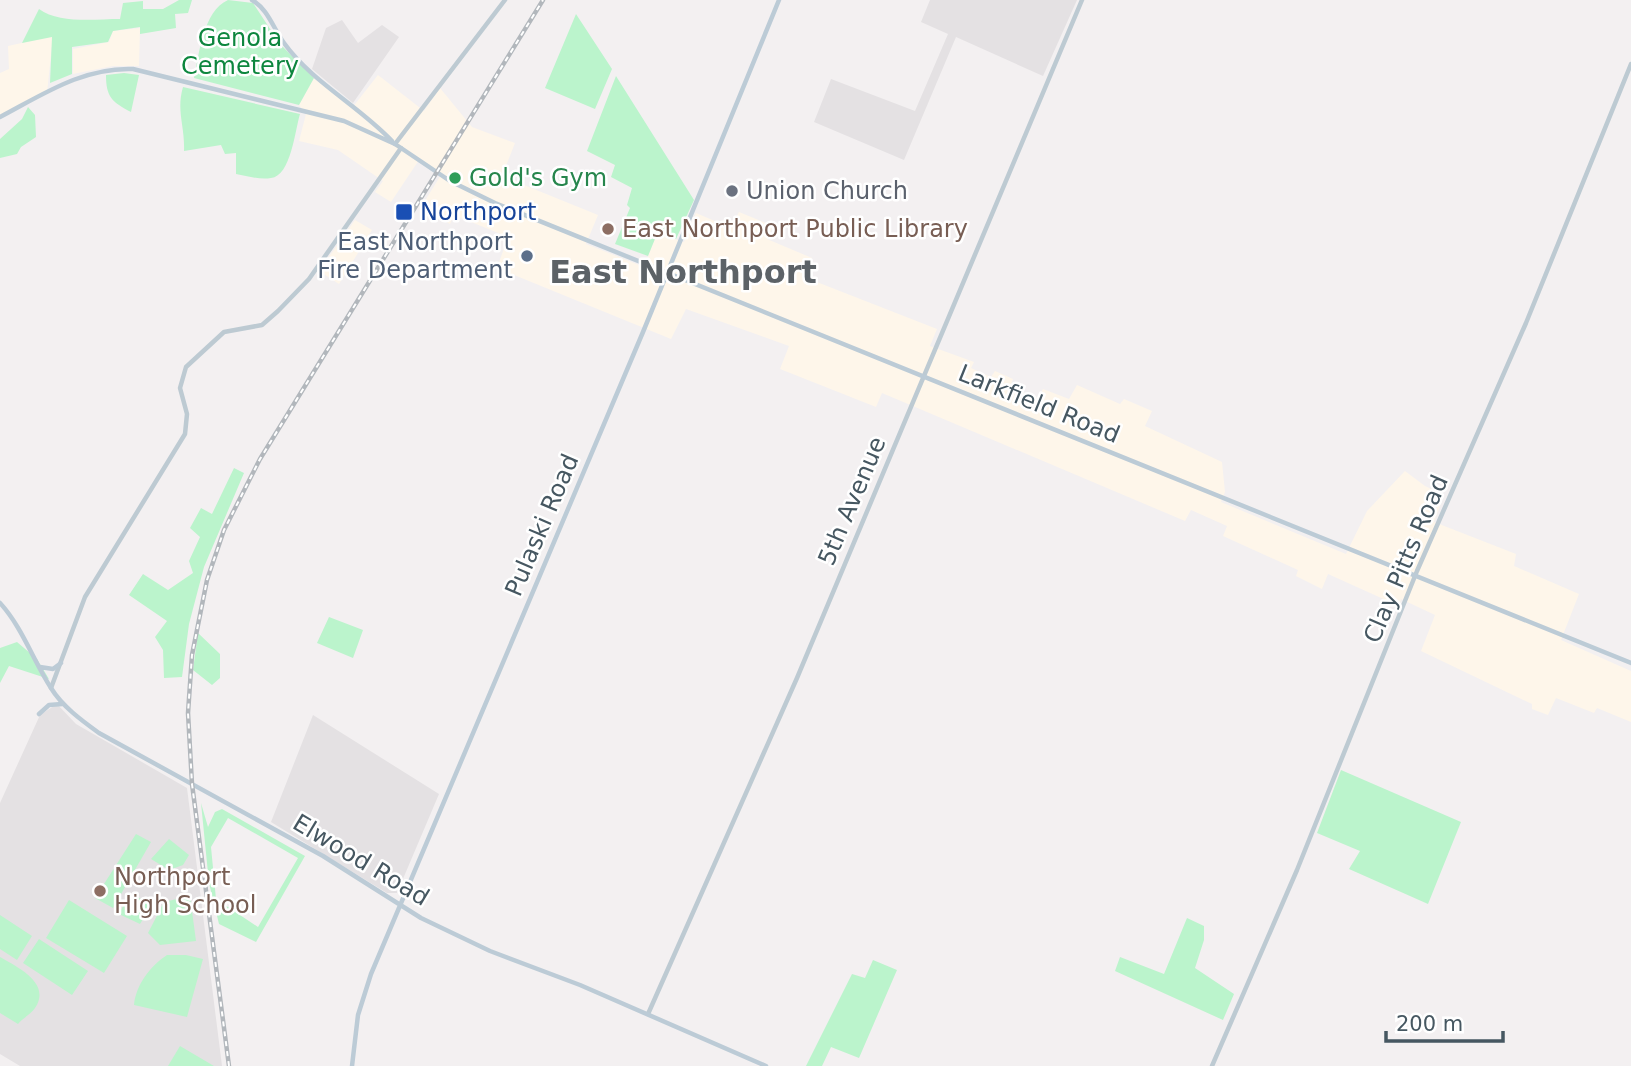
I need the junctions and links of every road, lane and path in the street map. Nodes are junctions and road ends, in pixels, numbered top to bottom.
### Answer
1 (252, 0) edge
2 (505, 0) edge
3 (779, 0) edge
4 (1082, 0) edge
5 (1631, 64) edge
6 (0, 117) edge
7 (396, 144) junction
8 (401, 148) junction
9 (668, 271) junction
10 (923, 377) junction
11 (1415, 577) junction
12 (0, 603) edge
13 (61, 663) junction
14 (1631, 663) edge
15 (39, 667) junction
16 (51, 688) junction
17 (64, 704) junction
18 (39, 714) dead end
19 (401, 907) junction
20 (648, 1014) junction
21 (352, 1066) edge
22 (766, 1066) edge
23 (1212, 1066) edge

1 - 7 main road
2 - 7 street
3 - 9 main road, Pulaski Road
4 - 10 street, 5th Avenue
5 - 11 street, Clay Pitts Road
6 - 7 main road
7 - 8 street
8 - 9 main road, Larkfield Road
8 - 13 street
9 - 10 main road, Larkfield Road
9 - 19 main road, Pulaski Road
10 - 11 main road, Larkfield Road
10 - 20 street, 5th Avenue
11 - 14 main road, Larkfield Road
11 - 23 street, Clay Pitts Road
12 - 15 main road, Elwood Road
13 - 15 main road
13 - 16 street
15 - 16 main road, Elwood Road
16 - 17 main road, Elwood Road
17 - 18 main road
17 - 19 main road, Elwood Road
19 - 20 main road, Elwood Road
19 - 21 main road, Pulaski Road
20 - 22 main road, Elwood Road

